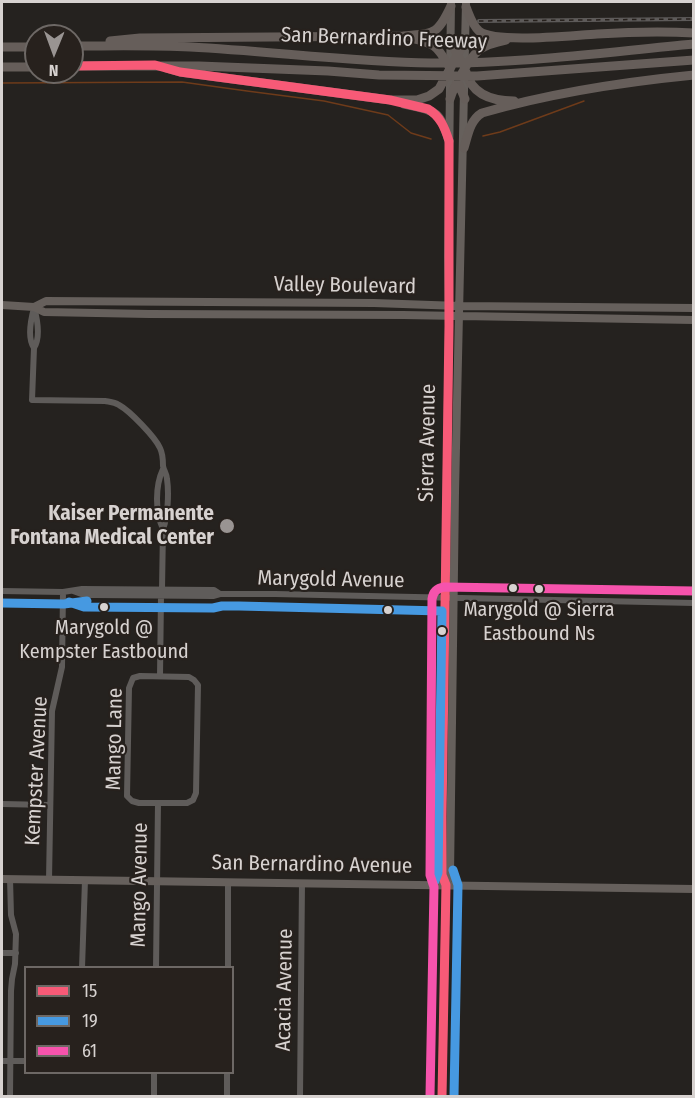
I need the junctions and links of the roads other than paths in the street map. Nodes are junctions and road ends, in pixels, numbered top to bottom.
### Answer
1 (451, 4) edge
2 (466, 4) edge
3 (446, 24) junction
4 (470, 25) junction
5 (693, 33) edge
6 (403, 36) junction
7 (517, 38) junction
8 (451, 42) junction
9 (465, 42) junction
10 (84, 44) edge
11 (693, 44) edge
12 (84, 45) edge
13 (2, 47) edge
14 (24, 47) edge
15 (458, 57) junction
16 (693, 60) edge
17 (155, 65) junction
18 (84, 66) edge
19 (24, 67) edge
20 (2, 68) edge
21 (451, 70) junction
22 (465, 70) junction
23 (693, 75) edge
24 (458, 81) junction
25 (450, 99) junction
26 (465, 99) junction
27 (390, 100) junction
28 (525, 101) junction
29 (449, 141) junction
30 (464, 148) junction
31 (207, 302) junction
32 (2, 305) edge
33 (448, 305) junction
34 (460, 306) junction
35 (34, 307) junction
36 (693, 308) edge
37 (168, 314) junction
38 (448, 315) junction
39 (460, 316) junction
40 (693, 320) edge
41 (163, 469) junction
42 (158, 487) junction
43 (167, 505) junction
44 (163, 529) junction
45 (2, 591) edge
46 (73, 591) junction
47 (63, 592) junction
48 (162, 592) junction
49 (444, 599) junction
50 (454, 599) junction
51 (693, 603) edge
52 (160, 676) junction
53 (443, 725) junction
54 (452, 776) junction
55 (158, 803) junction
56 (2, 804) edge
57 (50, 805) junction
58 (6, 879) edge
59 (49, 879) junction
60 (85, 880) junction
61 (157, 881) junction
62 (228, 882) junction
63 (302, 883) junction
64 (446, 885) junction
65 (693, 889) edge
66 (2, 953) edge
67 (16, 953) junction
68 (82, 966) edge
69 (156, 966) edge
70 (228, 966) edge
71 (2, 1061) edge
72 (10, 1061) junction
73 (24, 1061) edge
74 (154, 1074) edge
75 (227, 1074) edge
76 (10, 1096) edge
77 (154, 1096) edge
78 (227, 1096) edge
79 (300, 1096) edge
80 (442, 1096) edge

1 - 3 highway
2 - 4 highway
3 - 6 highway
3 - 8 main road, Sierra Avenue
4 - 7 highway
4 - 9 main road, Sierra Avenue
5 - 7 highway
6 - 10 highway
6 - 21 highway
7 - 22 highway
8 - 15 highway
8 - 21 main road, Sierra Avenue
9 - 15 highway
9 - 22 main road, Sierra Avenue
11 - 12 highway, San Bernardino Freeway
13 - 14 highway
15 - 21 highway
15 - 22 highway
16 - 17 highway, San Bernardino Freeway
17 - 18 highway, San Bernardino Freeway
17 - 27 highway
19 - 20 highway
21 - 24 highway
21 - 25 main road, Sierra Avenue
21 - 27 highway
22 - 24 highway
22 - 26 main road, Sierra Avenue
22 - 28 highway
23 - 28 highway
24 - 25 highway
24 - 26 highway
25 - 29 main road, Sierra Avenue
26 - 30 main road, Sierra Avenue
27 - 29 highway
28 - 30 highway
29 - 33 main road, Sierra Avenue
30 - 34 main road, Sierra Avenue
31 - 33 main road, Valley Boulevard
31 - 35 main road, Valley Boulevard
31 - 37 main road
32 - 35 main road, Valley Boulevard
33 - 34 main road, Valley Boulevard
33 - 38 main road, Sierra Avenue
34 - 36 main road, Valley Boulevard
34 - 39 main road, Sierra Avenue
35 - 37 main road, Valley Boulevard
35 - 41 street
37 - 38 main road, Valley Boulevard
38 - 39 main road, Valley Boulevard
38 - 49 main road, Sierra Avenue
39 - 40 main road, Valley Boulevard
39 - 50 main road, Sierra Avenue
41 - 42 street
41 - 43 street
42 - 43 street
42 - 44 street
43 - 44 street
44 - 48 street
45 - 47 street, Marygold Avenue
46 - 47 street, Marygold Avenue
46 - 48 street, Marygold Avenue
46 - 48 street, Marygold Avenue
47 - 57 street, Kempster Avenue
48 - 49 street, Marygold Avenue
48 - 52 street
49 - 50 street, Marygold Avenue
49 - 53 main road, Sierra Avenue
50 - 51 street, Marygold Avenue
50 - 54 main road, Sierra Avenue
52 - 55 street, Mango Lane
52 - 55 street, Mango Lane
53 - 54 main road
53 - 64 main road, Sierra Avenue
54 - 64 main road, Sierra Avenue
55 - 61 street, Mango Avenue
56 - 57 street
57 - 59 street, Kempster Avenue
58 - 59 main road, San Bernardino Avenue
58 - 67 street
59 - 60 main road, San Bernardino Avenue
60 - 61 main road, San Bernardino Avenue
60 - 68 street
61 - 62 main road, San Bernardino Avenue
61 - 69 street, Mango Avenue
62 - 63 main road, San Bernardino Avenue
62 - 70 street
63 - 64 main road, San Bernardino Avenue
63 - 79 street, Acacia Avenue
64 - 65 main road, San Bernardino Avenue
64 - 80 main road, Sierra Avenue
66 - 67 street
67 - 72 street
71 - 72 street
72 - 73 street
72 - 76 street
74 - 77 street
75 - 78 street

